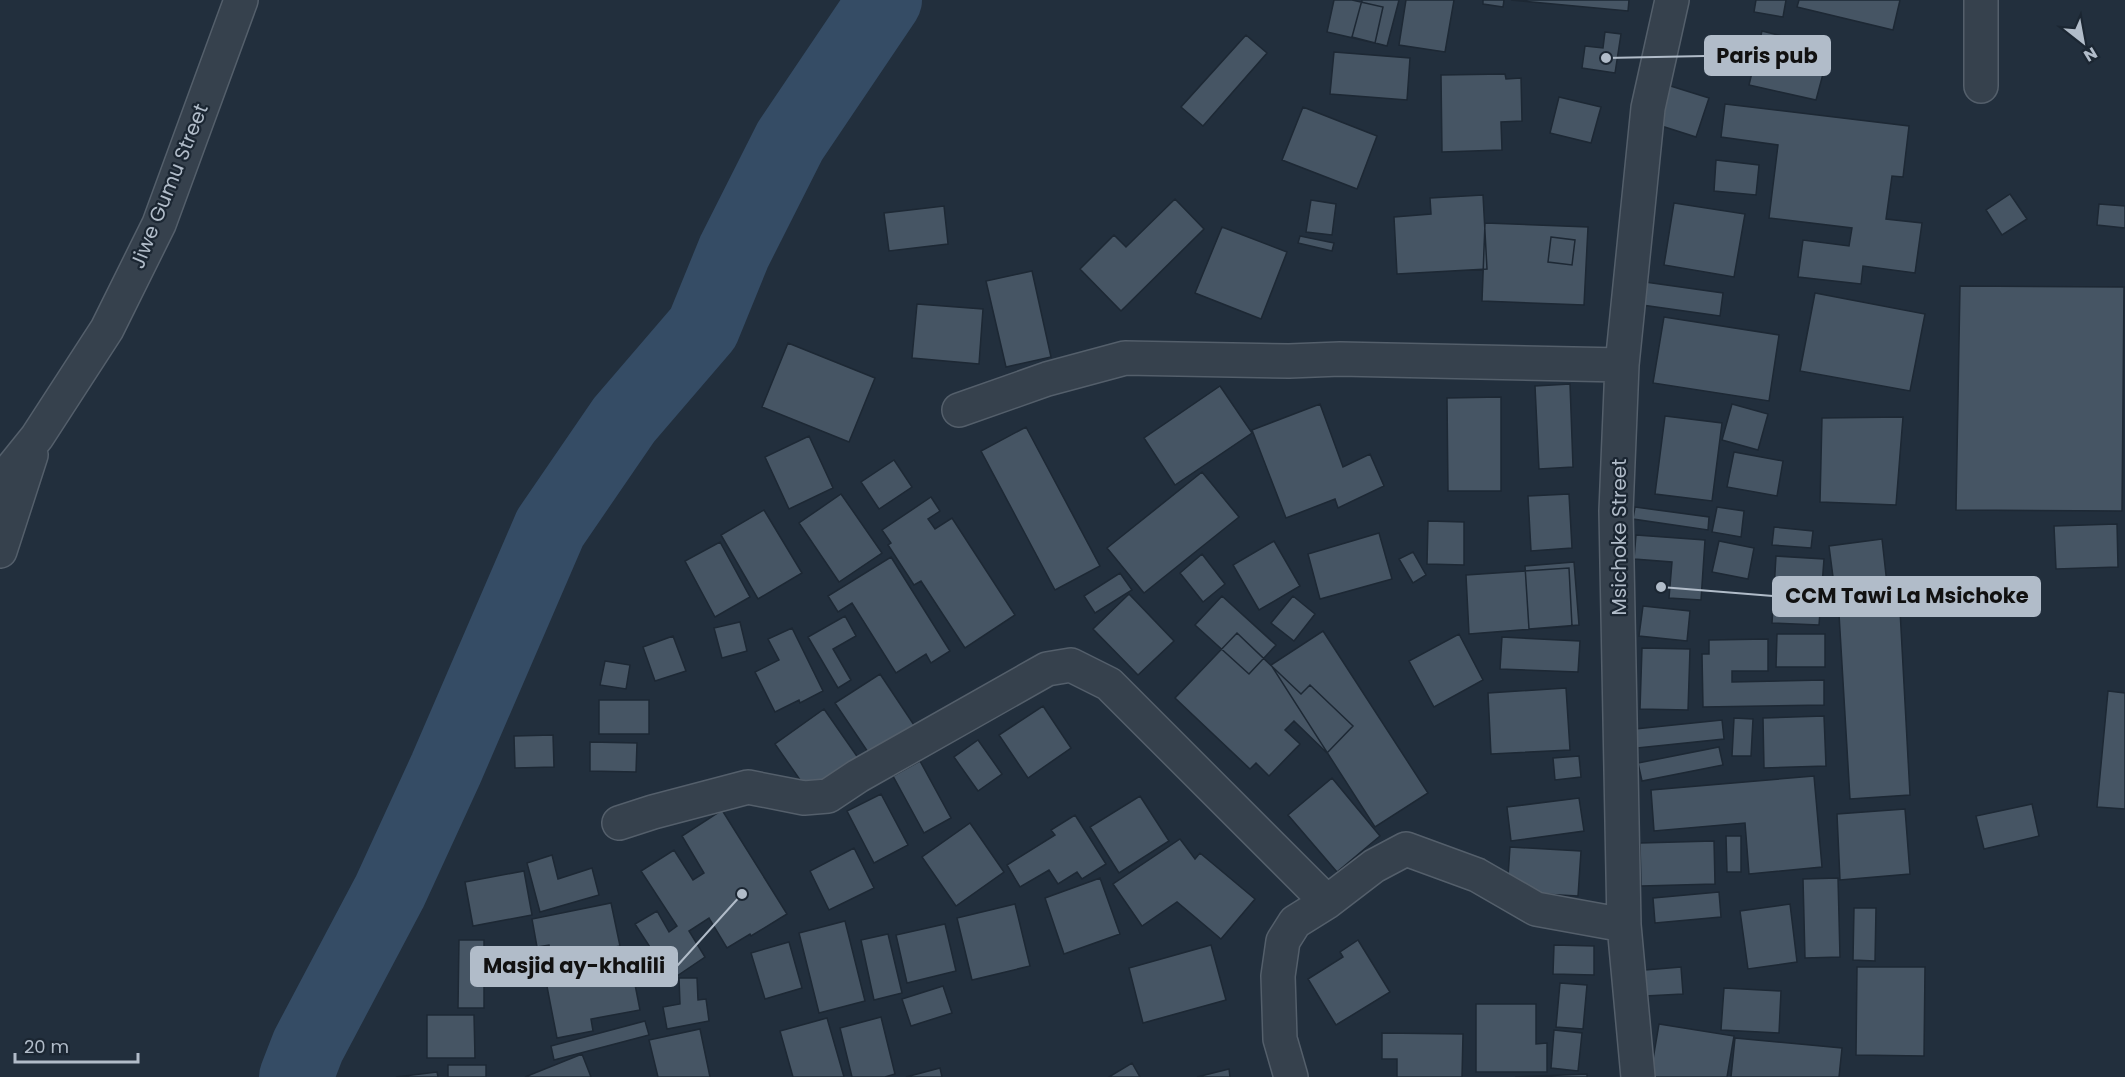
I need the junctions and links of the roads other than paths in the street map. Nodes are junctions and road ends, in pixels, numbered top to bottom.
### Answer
1 (241, 0) edge
2 (1672, 0) edge
3 (1981, 0) edge
4 (1981, 86) dead end
5 (1622, 365) junction
6 (959, 410) dead end
7 (37, 437) junction
8 (0, 483) edge
9 (0, 551) edge
10 (619, 823) dead end
11 (1326, 902) junction
12 (1624, 925) junction
13 (1291, 1077) edge
14 (1638, 1077) edge

1 - 7 street, Jiwe Gumu Street
2 - 5 street, Msichoke Street
3 - 4 street
5 - 6 street
5 - 12 street, Msichoke Street
7 - 8 street, Jiwe Gumu Street
7 - 9 street
10 - 11 street
11 - 12 street
11 - 13 street
12 - 14 street, Msichoke Street

